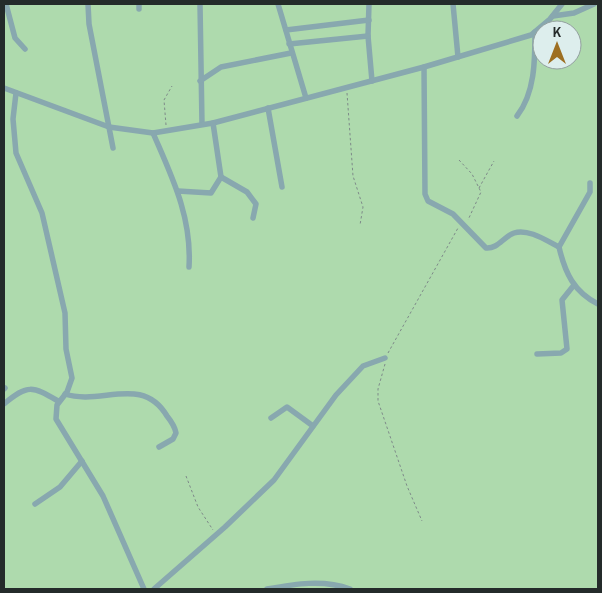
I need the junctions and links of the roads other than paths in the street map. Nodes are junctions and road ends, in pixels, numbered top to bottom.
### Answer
1 (6, 4) edge
2 (88, 4) edge
3 (200, 4) edge
4 (205, 4) edge
5 (278, 4) edge
6 (369, 4) edge
7 (453, 4) edge
8 (562, 4) edge
9 (594, 4) edge
10 (553, 16) junction
11 (369, 20) junction
12 (548, 20) edge
13 (286, 30) junction
14 (532, 35) edge
15 (368, 36) junction
16 (289, 44) junction
17 (25, 49) dead end
18 (292, 53) junction
19 (458, 57) junction
20 (424, 67) junction
21 (533, 70) edge
22 (200, 81) junction
23 (372, 81) junction
24 (4, 88) edge
25 (16, 93) junction
26 (306, 98) junction
27 (268, 108) junction
28 (517, 116) dead end
29 (213, 123) junction
30 (202, 124) junction
31 (109, 127) junction
32 (152, 133) junction
33 (113, 148) dead end
34 (221, 178) junction
35 (590, 182) dead end
36 (282, 187) dead end
37 (178, 191) junction
38 (253, 218) dead end
39 (559, 247) junction
40 (189, 266) dead end
41 (574, 284) junction
42 (598, 304) edge
43 (536, 354) dead end
44 (385, 358) road end
45 (65, 394) junction
46 (58, 401) junction
47 (4, 404) edge
48 (271, 418) dead end
49 (313, 426) junction
50 (159, 447) dead end
51 (82, 462) junction
52 (35, 504) dead end
53 (144, 589) edge
54 (154, 589) edge
55 (267, 589) edge
56 (350, 589) edge

1 - 17 street
2 - 31 street
3 - 4 street
3 - 22 street
5 - 13 street
6 - 11 street
7 - 19 street
8 - 10 street
9 - 10 street
10 - 12 street
11 - 13 street
11 - 15 street
13 - 16 street
14 - 19 street
15 - 16 street
15 - 23 street
16 - 18 street
18 - 22 street
18 - 26 street
19 - 20 street
20 - 23 street
20 - 39 street
21 - 28 street
22 - 30 street
23 - 26 street
24 - 25 street
25 - 31 street
25 - 45 street
26 - 27 street
27 - 29 street
27 - 36 street
29 - 30 street
29 - 34 street
30 - 32 street
31 - 32 street
31 - 33 street
32 - 37 street
34 - 37 street
34 - 38 street
35 - 39 street
37 - 40 street
39 - 41 street
41 - 42 street
41 - 43 street
44 - 49 street
45 - 46 street
45 - 50 street
46 - 47 street
46 - 51 street
48 - 49 street
49 - 54 street
51 - 52 street
51 - 53 street
55 - 56 street

